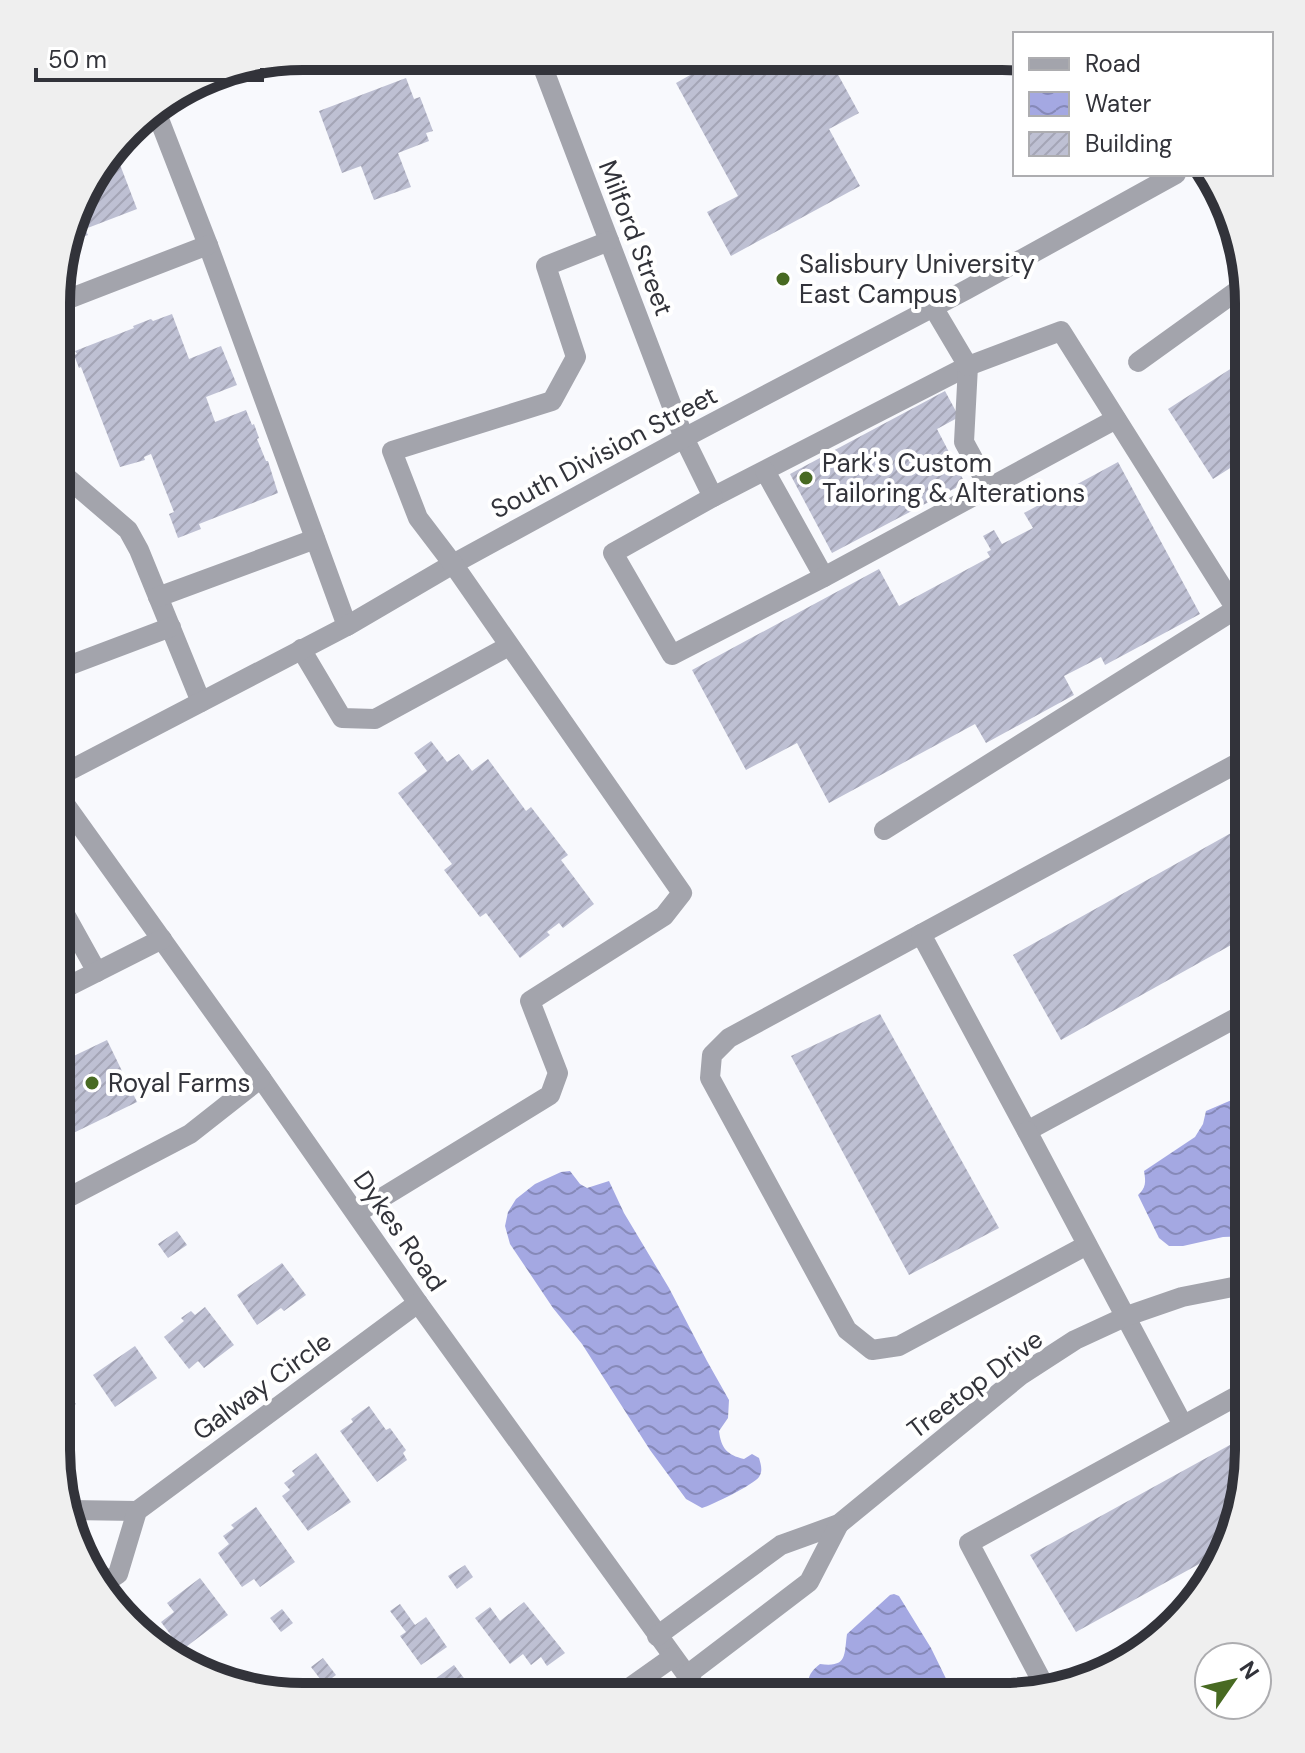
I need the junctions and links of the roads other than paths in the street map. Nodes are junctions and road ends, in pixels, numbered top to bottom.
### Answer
1 (544, 70) edge
2 (159, 119) dead end
3 (1172, 176) edge
4 (609, 241) junction
5 (208, 245) junction
6 (1235, 292) edge
7 (70, 298) edge
8 (933, 307) junction
9 (1138, 362) dead end
10 (968, 366) junction
11 (1116, 419) junction
12 (684, 438) junction
13 (765, 471) junction
14 (70, 480) edge
15 (989, 488) junction
16 (713, 497) junction
17 (315, 539) junction
18 (453, 564) junction
19 (824, 577) junction
20 (158, 597) junction
21 (1235, 607) edge
22 (1235, 610) edge
23 (347, 626) junction
24 (171, 627) junction
25 (509, 646) junction
26 (301, 649) junction
27 (70, 665) edge
28 (201, 702) junction
29 (1235, 765) edge
30 (70, 770) edge
31 (70, 811) edge
32 (884, 830) dead end
33 (70, 923) edge
34 (921, 934) junction
35 (162, 939) junction
36 (97, 972) junction
37 (70, 986) edge
38 (1235, 1019) edge
39 (261, 1078) junction
40 (1027, 1131) junction
41 (70, 1197) edge
42 (357, 1213) junction
43 (1087, 1245) junction
44 (1235, 1287) edge
45 (418, 1303) junction
46 (1127, 1316) junction
47 (1235, 1397) edge
48 (1183, 1425) junction
49 (78, 1510) edge
50 (137, 1511) junction
51 (839, 1524) junction
52 (110, 1580) edge
53 (657, 1636) junction
54 (673, 1657) junction
55 (687, 1675) junction
56 (1041, 1680) edge
57 (636, 1683) edge
58 (693, 1683) edge

1 - 4 street, Milford Street
2 - 5 street
3 - 8 street, South Division Street
4 - 12 street, Milford Street
4 - 18 street
5 - 7 street
5 - 17 street
6 - 9 street
8 - 10 street
8 - 12 street, South Division Street
10 - 11 street
10 - 13 street
10 - 15 street
11 - 15 street
11 - 21 street
12 - 16 street, Milford Street
12 - 18 street, South Division Street
13 - 16 street
13 - 19 street
14 - 20 street
15 - 19 street
16 - 19 street
17 - 20 street
17 - 23 street
18 - 23 street, South Division Street
18 - 25 street
20 - 24 street
22 - 32 street
23 - 26 street, South Division Street
24 - 27 street
24 - 28 street
25 - 26 street
25 - 42 street
26 - 28 street, South Division Street
28 - 30 street, South Division Street
29 - 34 street
31 - 35 street, Dykes Road
33 - 36 street
34 - 40 street
34 - 43 street
35 - 36 street
35 - 39 street, Dykes Road
36 - 37 street
38 - 40 street
39 - 41 street
39 - 42 street, Dykes Road
40 - 43 street
42 - 45 street, Dykes Road
43 - 46 street
44 - 46 street, Treetop Drive
45 - 50 street, Galway Circle
45 - 53 street, Dykes Road
46 - 48 street
46 - 51 street, Treetop Drive
47 - 48 street
48 - 56 street
49 - 50 street
50 - 52 street
51 - 53 street, Treetop Drive
51 - 55 street, Treetop Drive
53 - 54 street, Dykes Road
54 - 55 street, Dykes Road
54 - 57 street
55 - 58 street, Dykes Road

